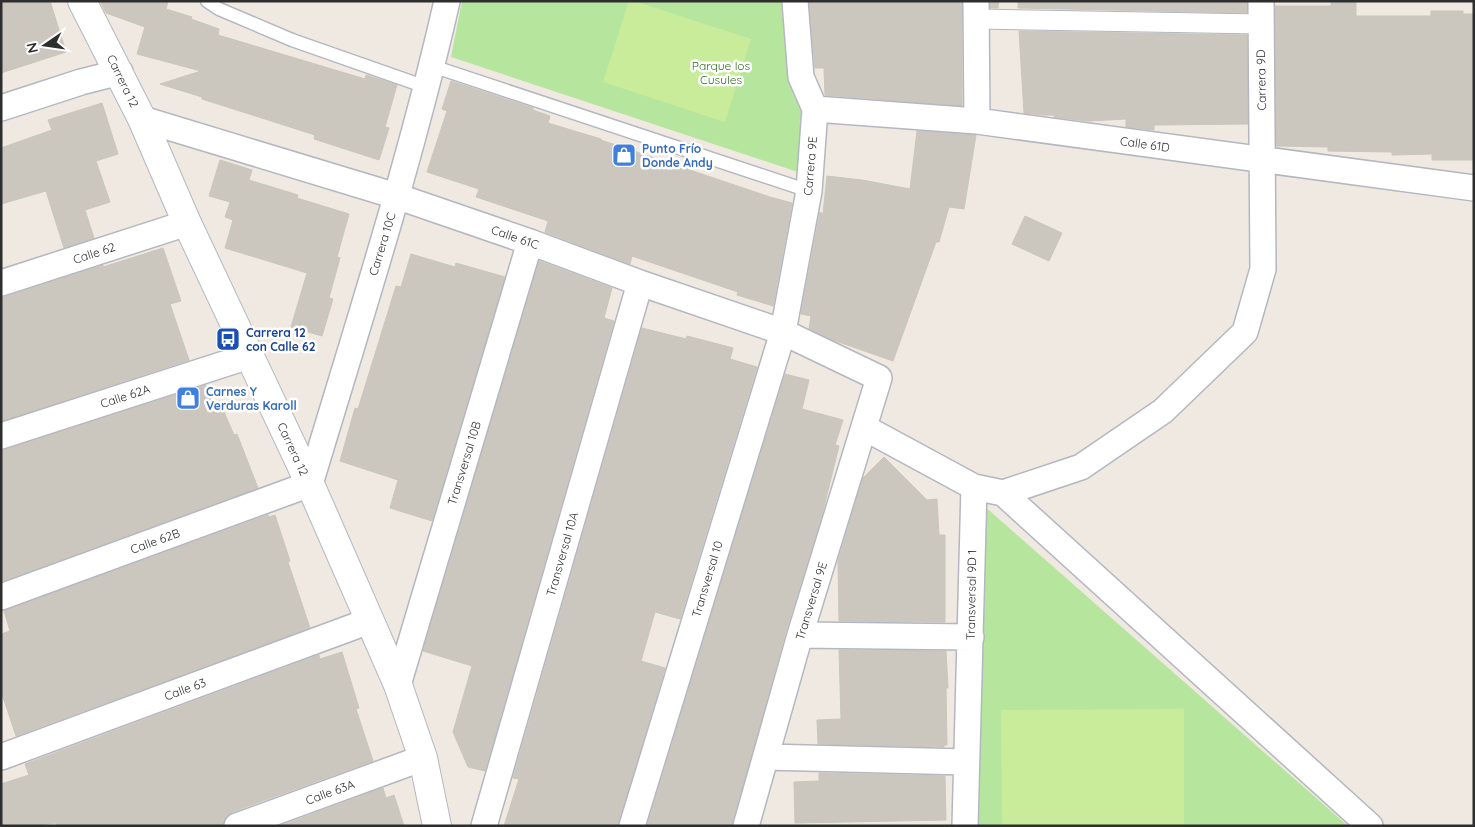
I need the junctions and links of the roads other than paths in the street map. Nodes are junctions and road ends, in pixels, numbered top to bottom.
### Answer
1 (82, 1) edge
2 (207, 1) edge
3 (447, 1) edge
4 (795, 1) edge
5 (976, 10) edge
6 (1260, 13) edge
7 (120, 72) junction
8 (429, 77) junction
9 (1, 108) edge
10 (815, 108) junction
11 (142, 119) junction
12 (977, 121) junction
13 (1262, 159) junction
14 (1474, 188) edge
15 (809, 191) junction
16 (396, 196) junction
17 (187, 224) junction
18 (530, 242) junction
19 (1, 283) edge
20 (640, 283) junction
21 (783, 332) junction
22 (249, 356) junction
23 (879, 378) joint
24 (865, 428) junction
25 (1, 436) edge
26 (310, 484) junction
27 (974, 487) junction
28 (1003, 493) junction
29 (1, 597) edge
30 (369, 621) junction
31 (800, 635) junction
32 (970, 637) junction
33 (398, 685) junction
34 (1, 757) edge
35 (766, 757) junction
36 (423, 758) junction
37 (966, 762) junction
38 (238, 826) edge
39 (437, 826) edge
40 (484, 826) edge
41 (632, 826) edge
42 (746, 826) edge
43 (965, 826) edge
44 (1370, 826) edge

1 - 7 main road, Carrera 12
2 - 8 lane
3 - 8 street, Carrera 10C
4 - 10 street, Carrera 9E
5 - 6 street
5 - 12 street
6 - 13 street, Carrera 9D
7 - 9 street
7 - 11 main road, Carrera 12
8 - 15 lane
8 - 16 street, Carrera 10C
10 - 12 street, Calle 61D
10 - 15 street, Carrera 9E
11 - 16 street, Calle 61C
11 - 17 main road, Carrera 12
12 - 13 street, Calle 61D
13 - 14 street, Calle 61D
13 - 28 street, Carrera 9D
15 - 21 street, Carrera 9E
16 - 18 street, Calle 61C
16 - 26 street, Carrera 10C
17 - 19 street, Calle 62
17 - 22 main road, Carrera 12
18 - 20 street, Calle 61C
18 - 33 street, Transversal 10B
20 - 21 street, Calle 61C
20 - 40 street, Transversal 10A
21 - 23 street, Calle 61C
21 - 41 street, Transversal 10
22 - 25 street, Calle 62A
22 - 26 main road, Carrera 12
23 - 24 street, Transversal 9E
24 - 27 street
24 - 31 street, Transversal 9E
26 - 29 street, Calle 62B
26 - 30 main road, Carrera 12
27 - 28 street
27 - 32 street, Transversal 9D 1
28 - 44 street
30 - 33 main road, Carrera 12
30 - 34 street, Calle 63
31 - 32 street
31 - 35 street, Transversal 9E
32 - 37 street, Transversal 9D 1
33 - 36 main road, Carrera 12
35 - 37 street
35 - 42 street, Transversal 9E
36 - 38 street, Calle 63A
36 - 39 main road, Carrera 12
37 - 43 street, Transversal 9D 1

